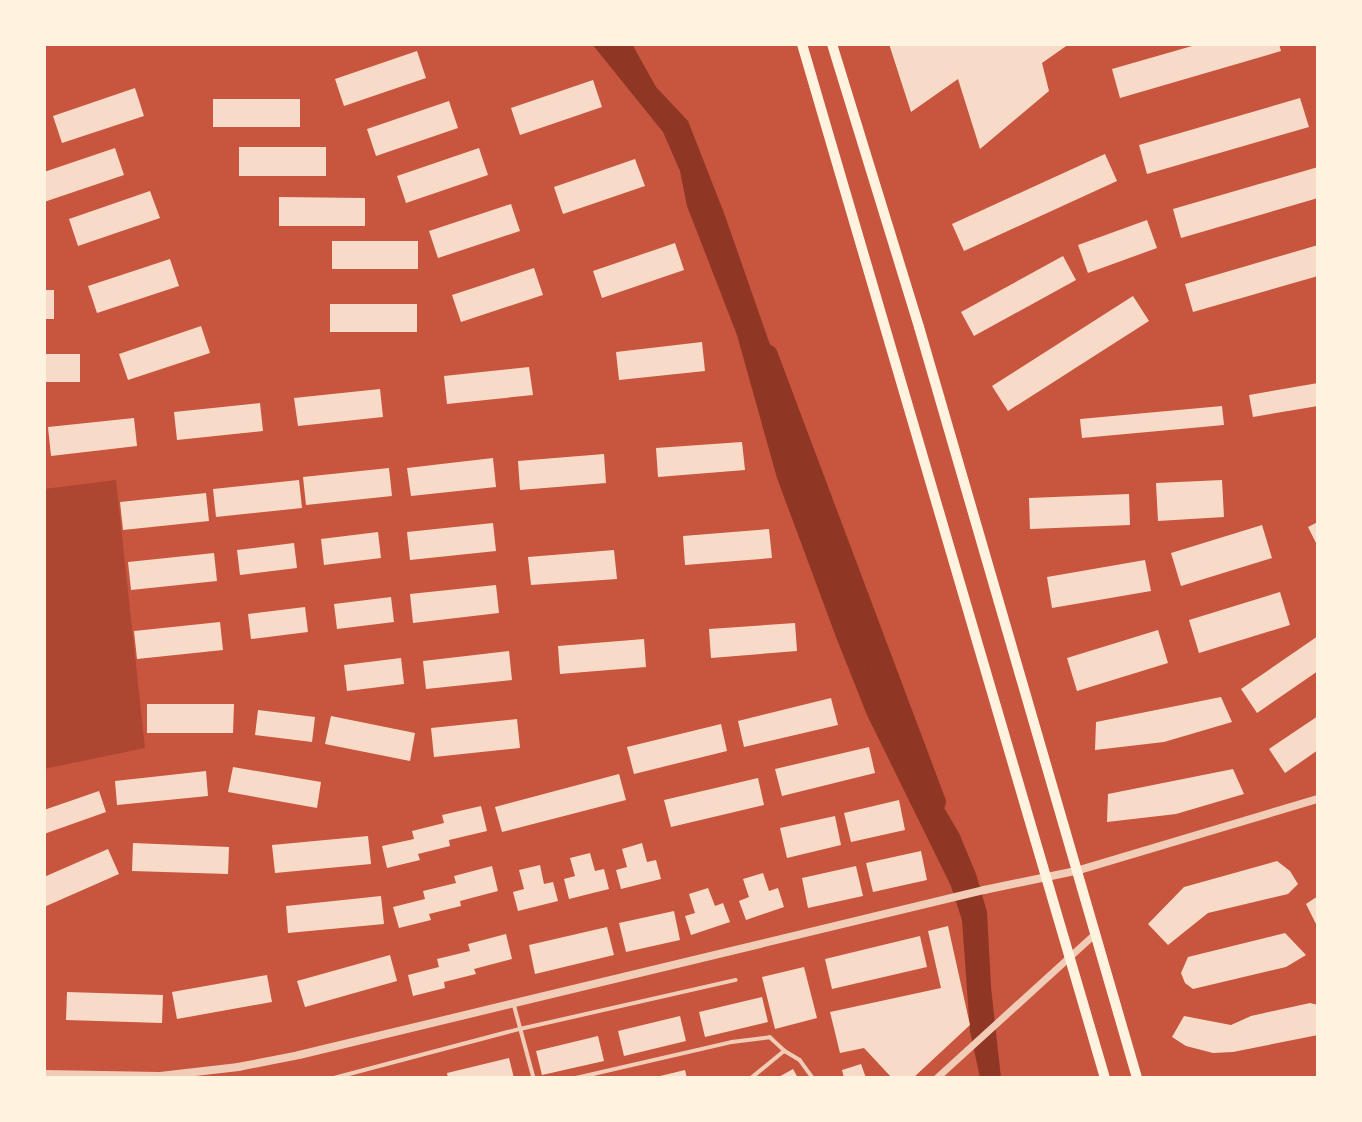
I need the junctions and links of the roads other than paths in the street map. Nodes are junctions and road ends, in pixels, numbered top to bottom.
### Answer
1 (802, 44) edge
2 (832, 44) edge
3 (1318, 800) edge
4 (1076, 871) junction
5 (1048, 878) junction
6 (1094, 934) junction
7 (1070, 954) junction
8 (735, 981) dead end
9 (514, 1004) junction
10 (520, 1029) junction
11 (785, 1051) junction
12 (44, 1074) edge
13 (334, 1078) edge
14 (534, 1078) edge
15 (576, 1078) edge
16 (752, 1078) edge
17 (813, 1078) edge
18 (936, 1078) edge
19 (1105, 1078) edge
20 (1137, 1078) edge

1 - 5 main road
2 - 4 main road
3 - 4 street
4 - 5 street
4 - 6 main road
5 - 7 main road
5 - 9 street
6 - 7 street
6 - 20 main road
7 - 18 street
7 - 19 main road
8 - 10 lane
9 - 10 lane
9 - 12 street
10 - 13 lane
10 - 14 lane
11 - 15 lane
11 - 16 lane
11 - 17 lane

